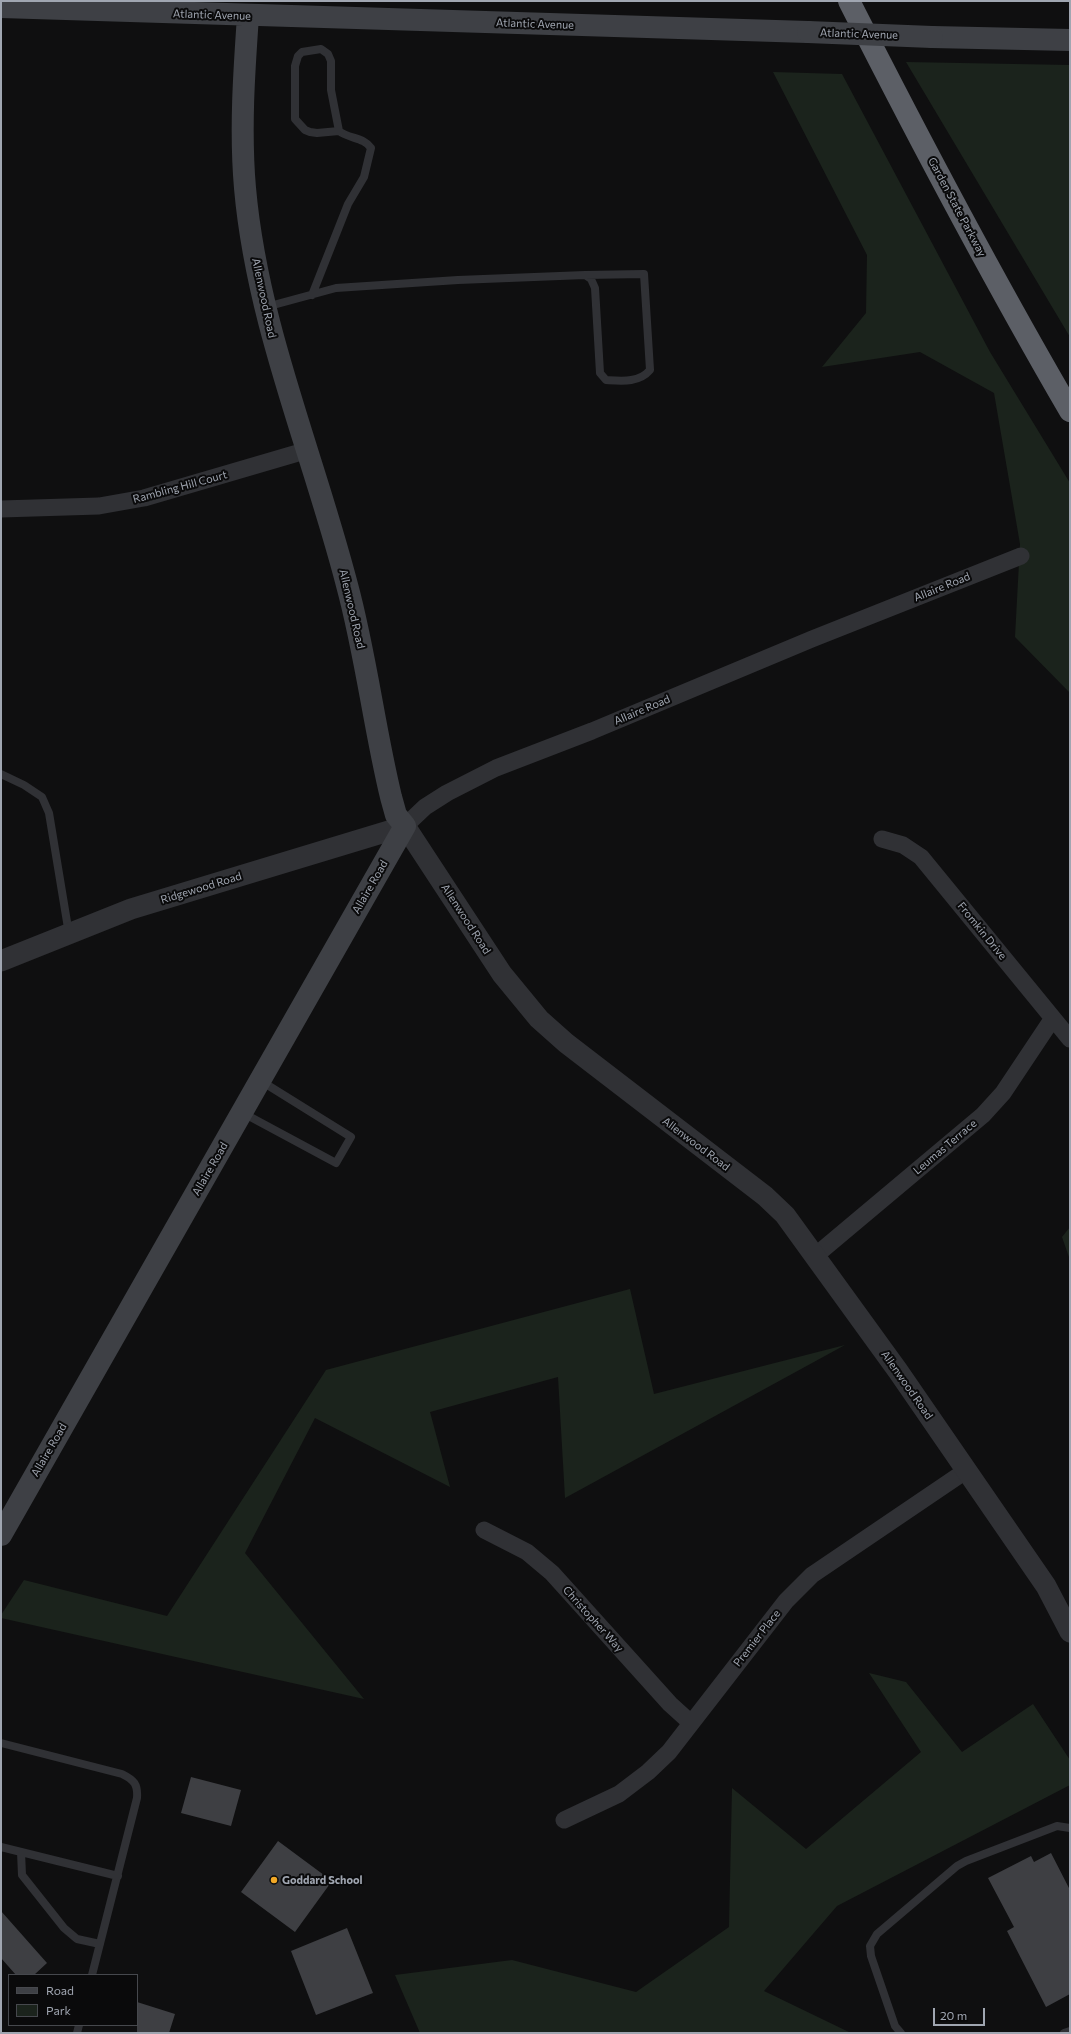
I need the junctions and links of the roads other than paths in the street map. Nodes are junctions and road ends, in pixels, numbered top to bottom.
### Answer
1 (849, 1) edge
2 (1, 7) edge
3 (248, 16) junction
4 (1060, 40) edge
5 (339, 131) junction
6 (585, 275) junction
7 (312, 295) junction
8 (266, 308) junction
9 (1070, 411) edge
10 (308, 450) junction
11 (1, 509) edge
12 (1021, 556) dead end
13 (1, 774) edge
14 (405, 826) junction
15 (882, 839) dead end
16 (69, 934) junction
17 (1, 962) edge
18 (1053, 1018) junction
19 (1070, 1039) edge
20 (260, 1080) junction
21 (242, 1112) junction
22 (815, 1256) junction
23 (966, 1470) junction
24 (484, 1530) dead end
25 (1, 1535) edge
26 (1070, 1632) edge
27 (691, 1723) junction
28 (1, 1743) edge
29 (564, 1820) dead end
30 (1070, 1828) edge
31 (1, 1847) edge
32 (20, 1852) junction
33 (118, 1876) junction
34 (100, 1944) junction
35 (92, 1974) edge
36 (1070, 2031) edge
37 (901, 2033) edge
38 (1064, 2033) edge

1 - 9 highway, Garden State Parkway
2 - 3 main road, Atlantic Avenue
3 - 4 main road, Atlantic Avenue, bridge
3 - 8 main road, Allenwood Road
5 - 5 lane
5 - 7 lane
6 - 6 lane
6 - 7 lane
7 - 8 lane
8 - 10 main road, Allenwood Road
10 - 11 street, Rambling Hill Court
10 - 14 main road, Allenwood Road
12 - 14 street, Allaire Road
13 - 16 lane
14 - 16 street, Ridgewood Road
14 - 20 main road, Allaire Road
14 - 22 street, Allenwood Road
15 - 18 street, Fromkin Drive
16 - 17 street, Ridgewood Road
18 - 19 street, Fromkin Drive
18 - 22 street, Leumas Terrace
20 - 21 main road, Allaire Road
20 - 21 lane
21 - 25 main road, Allaire Road
22 - 23 street, Allenwood Road
23 - 26 street, Allenwood Road
23 - 27 street, Premier Place
24 - 27 street, Christopher Way
27 - 29 street, Premier Place
28 - 33 lane
30 - 37 lane
31 - 32 lane
32 - 33 lane
32 - 34 lane
33 - 34 lane
34 - 35 lane
36 - 38 lane

